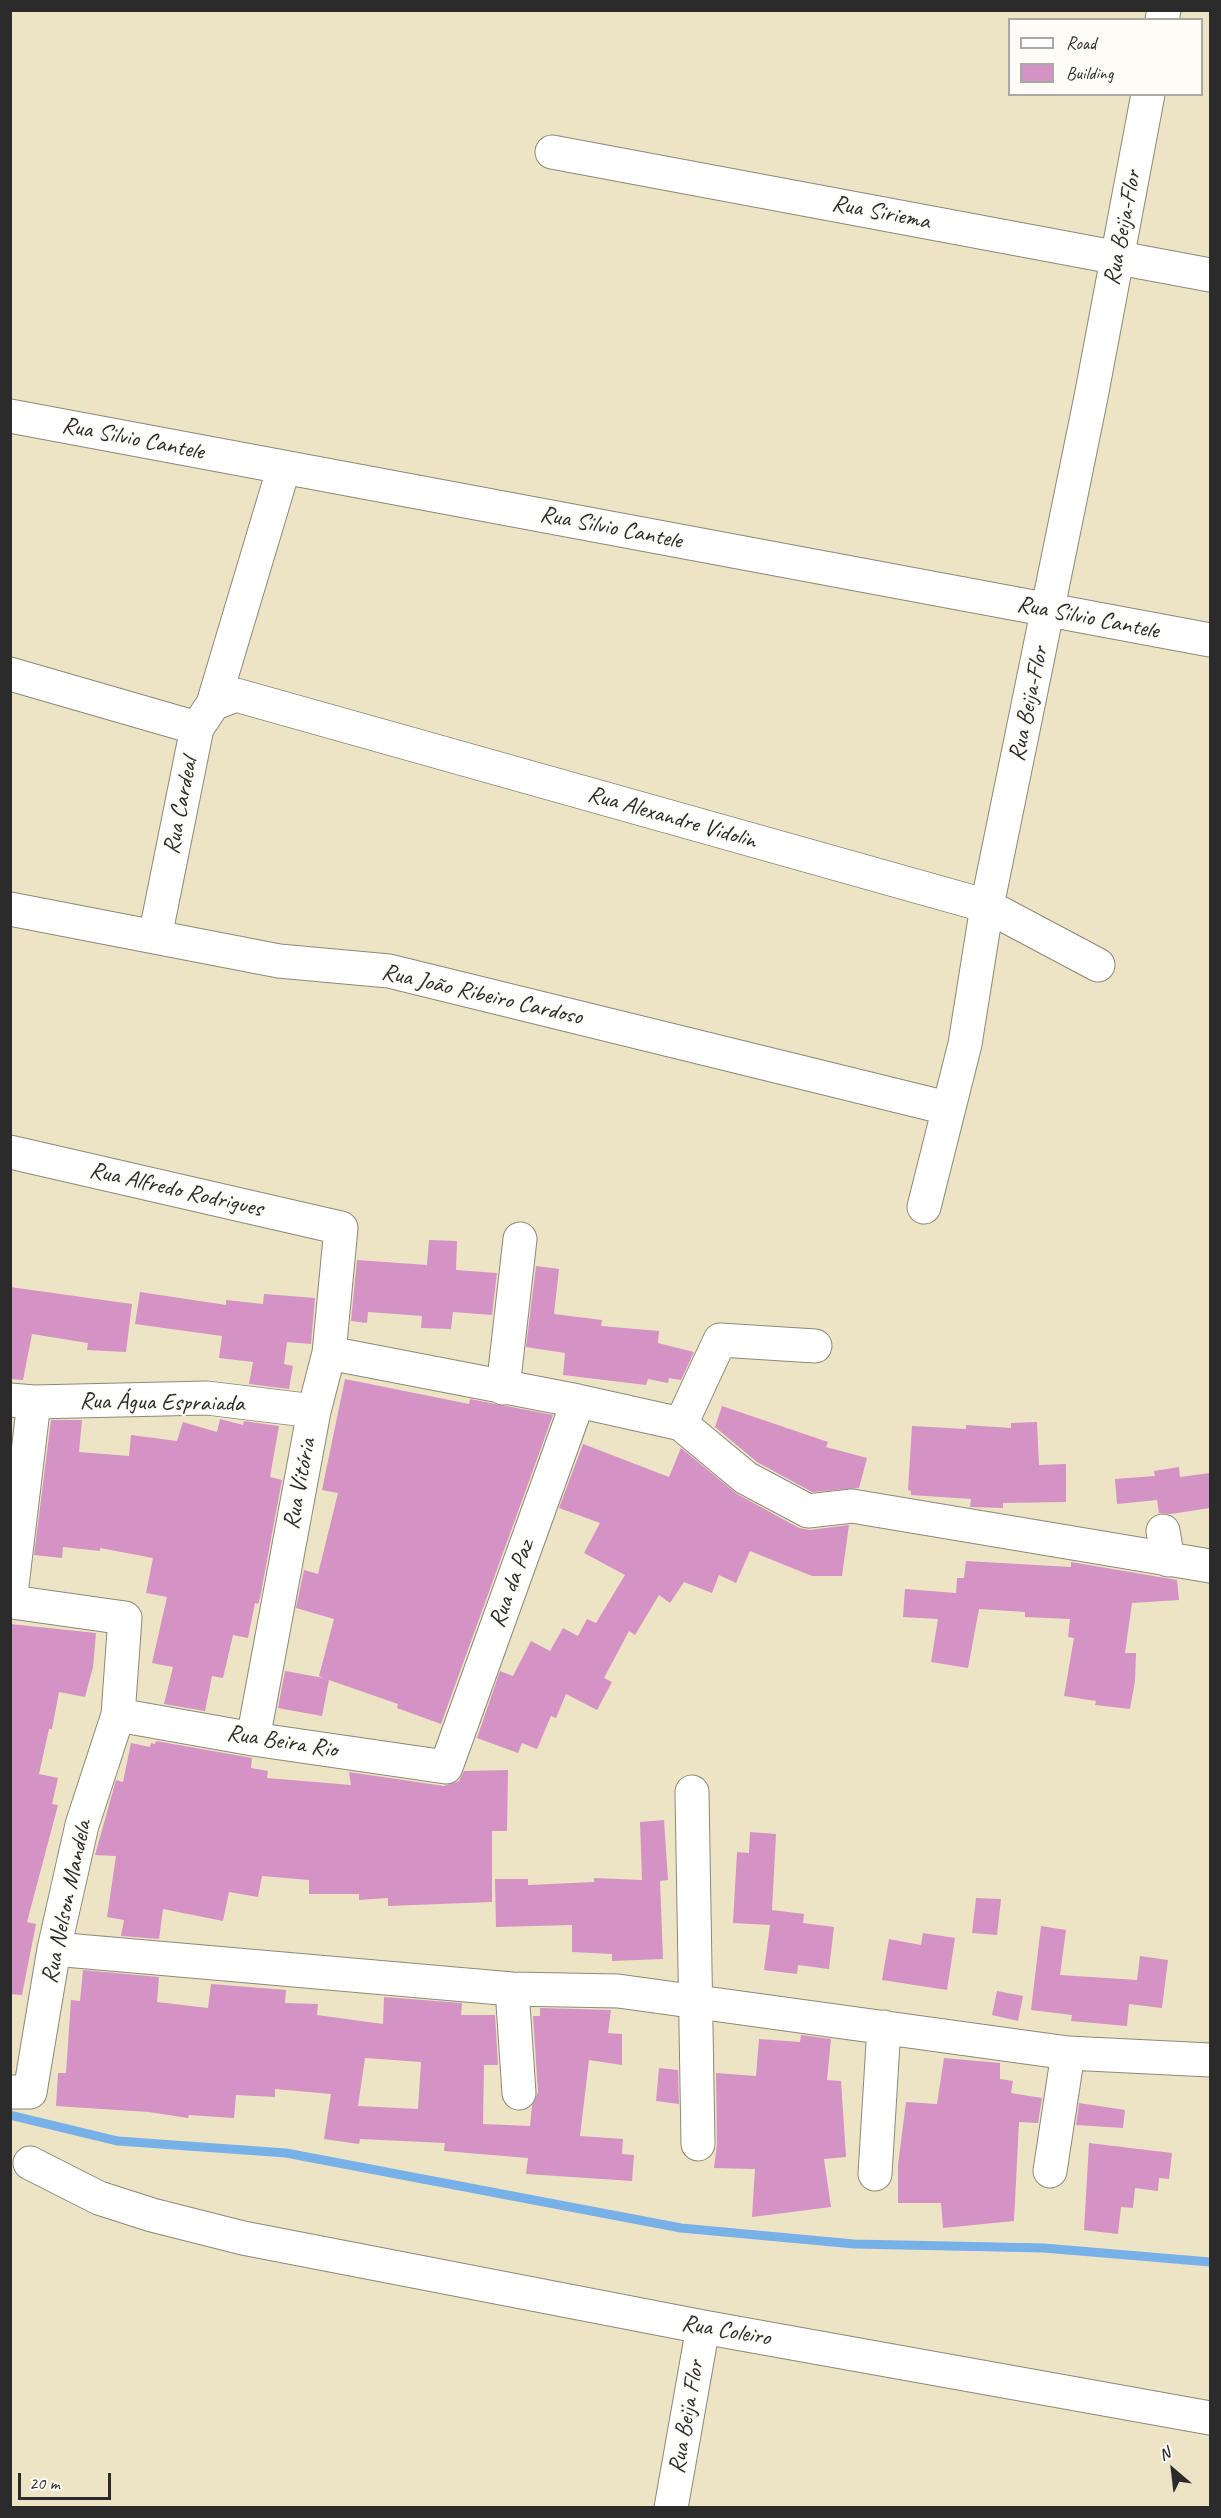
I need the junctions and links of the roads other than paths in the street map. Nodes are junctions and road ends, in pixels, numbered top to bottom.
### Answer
1 (1148, 96) edge
2 (552, 152) dead end
3 (1118, 257) junction
4 (1210, 275) edge
5 (10, 416) edge
6 (284, 467) junction
7 (1048, 610) junction
8 (1210, 640) edge
9 (10, 674) edge
10 (215, 709) junction
11 (987, 906) junction
12 (10, 909) edge
13 (155, 937) junction
14 (1098, 966) dead end
15 (947, 1108) junction
16 (10, 1152) edge
17 (924, 1207) dead end
18 (341, 1228) joint
19 (520, 1239) dead end
20 (815, 1346) dead end
21 (329, 1353) junction
22 (503, 1388) junction
23 (22, 1401) edge
24 (578, 1401) junction
25 (314, 1411) junction
26 (681, 1424) junction
27 (1210, 1566) edge
28 (11, 1602) edge
29 (118, 1715) junction
30 (253, 1739) junction
31 (446, 1767) joint
32 (692, 1792) dead end
33 (54, 1949) junction
34 (512, 1989) junction
35 (696, 2003) junction
36 (884, 2027) junction
37 (1068, 2053) junction
38 (1210, 2060) edge
39 (20, 2092) edge
40 (519, 2093) dead end
41 (698, 2144) dead end
42 (30, 2163) dead end
43 (1050, 2171) dead end
44 (875, 2174) dead end
45 (703, 2327) junction
46 (1210, 2418) edge
47 (671, 2508) edge

1 - 3 street, Rua Beija-Flor
2 - 3 street, Rua Siriema
3 - 4 street, Rua Siriema
3 - 7 street, Rua Beija-Flor
5 - 6 street, Rua Silvio Cantele
6 - 7 street, Rua Silvio Cantele
6 - 10 street, Rua Cardeal
7 - 8 street, Rua Silvio Cantele
7 - 11 street, Rua Beija-Flor
9 - 10 street, Rua Alexandre Vidolin
10 - 11 street, Rua Alexandre Vidolin
10 - 13 street, Rua Cardeal
11 - 14 street, Rua Alexandre Vidolin
11 - 15 street, Rua Beija-Flor
12 - 13 street, Rua João Ribeiro Cardoso
13 - 15 street, Rua João Ribeiro Cardoso
15 - 17 street, Rua Beija-Flor
16 - 18 street, Rua Alfredo Rodrigues
18 - 21 street, Rua Vitória
19 - 22 street
20 - 26 street
21 - 22 street
21 - 25 street, Rua Vitória
22 - 24 street
23 - 25 street, Rua Água Espraiada
23 - 28 street
24 - 26 street
24 - 31 street, Rua da Paz
25 - 30 street, Rua Vitória
26 - 27 street
28 - 29 street, Rua Nelson Mandela
29 - 30 street, Rua Beira Rio
29 - 33 street, Rua Nelson Mandela
30 - 31 street, Rua Beira Rio
32 - 35 street
33 - 34 street
33 - 39 street, Rua Nelson Mandela
34 - 35 street
34 - 40 street
35 - 36 street
35 - 41 street
36 - 37 street
36 - 44 street
37 - 38 street
37 - 43 street
42 - 45 street, Rua Coleiro
45 - 46 street, Rua Coleiro
45 - 47 street, Rua Beija Flor

